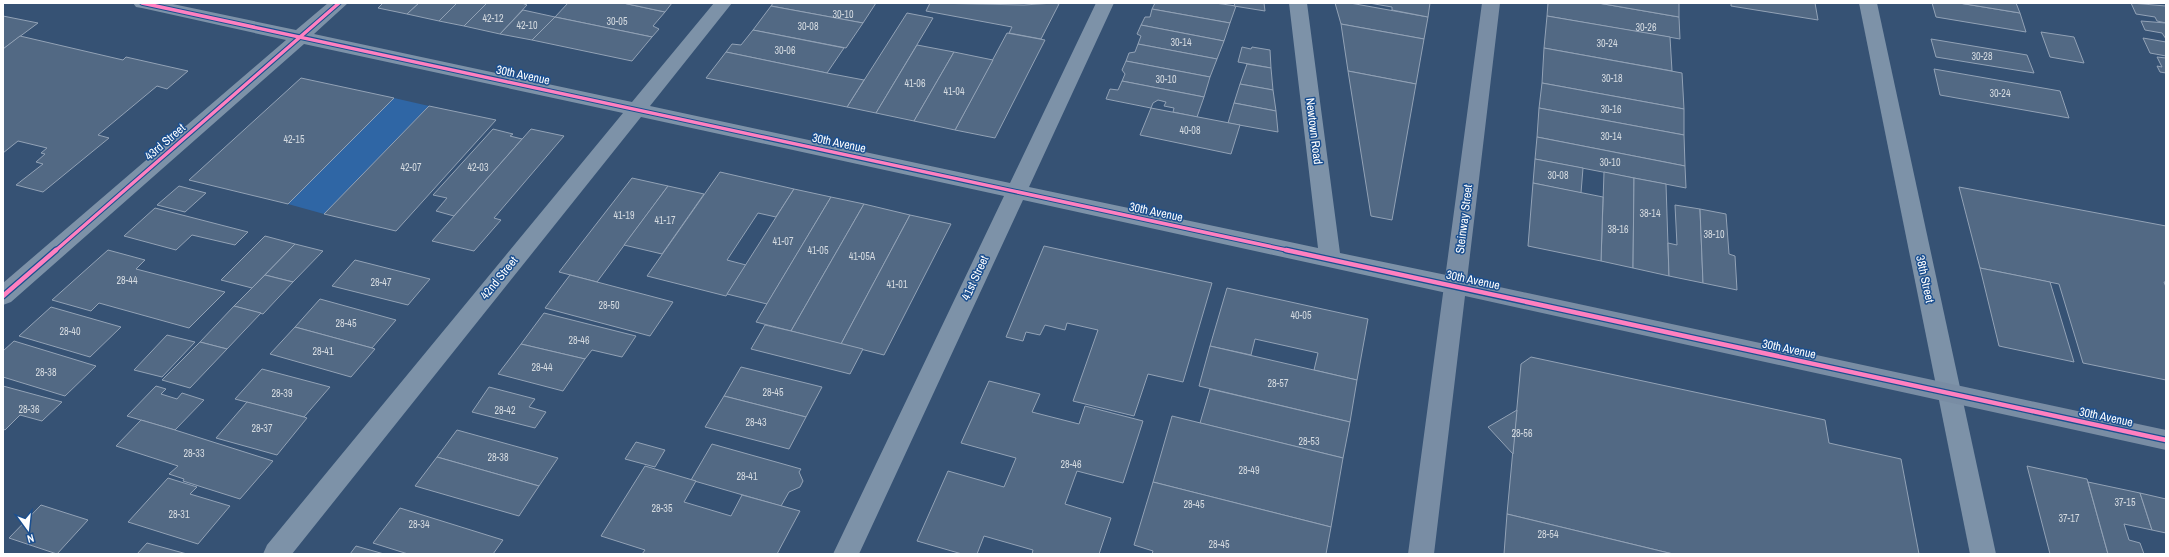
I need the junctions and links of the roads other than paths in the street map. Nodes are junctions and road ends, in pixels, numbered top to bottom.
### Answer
1 (142, 3) edge
2 (340, 3) edge
3 (723, 3) edge
4 (1105, 3) edge
5 (1298, 3) edge
6 (1491, 3) edge
7 (1868, 3) edge
8 (300, 37) junction
9 (636, 110) junction
10 (1016, 192) junction
11 (1330, 259) junction
12 (1456, 286) junction
13 (3, 296) edge
14 (1949, 393) junction
15 (2166, 440) edge
16 (276, 554) edge
17 (846, 554) edge
18 (1421, 554) edge
19 (1983, 554) edge

1 - 8 street, 30th Avenue
2 - 8 street, 43rd Street
3 - 9 street, 42nd Street
4 - 10 street, 41st Street
5 - 11 street, Newtown Road
6 - 12 street, Steinway Street
7 - 14 street, 38th Street
8 - 9 street, 30th Avenue
8 - 13 street, 43rd Street
9 - 10 street, 30th Avenue
9 - 16 street, 42nd Street
10 - 11 street, 30th Avenue
10 - 17 street, 41st Street
11 - 12 street, 30th Avenue
12 - 14 street, 30th Avenue
12 - 18 street, Steinway Street
14 - 15 street, 30th Avenue
14 - 19 street, 38th Street

